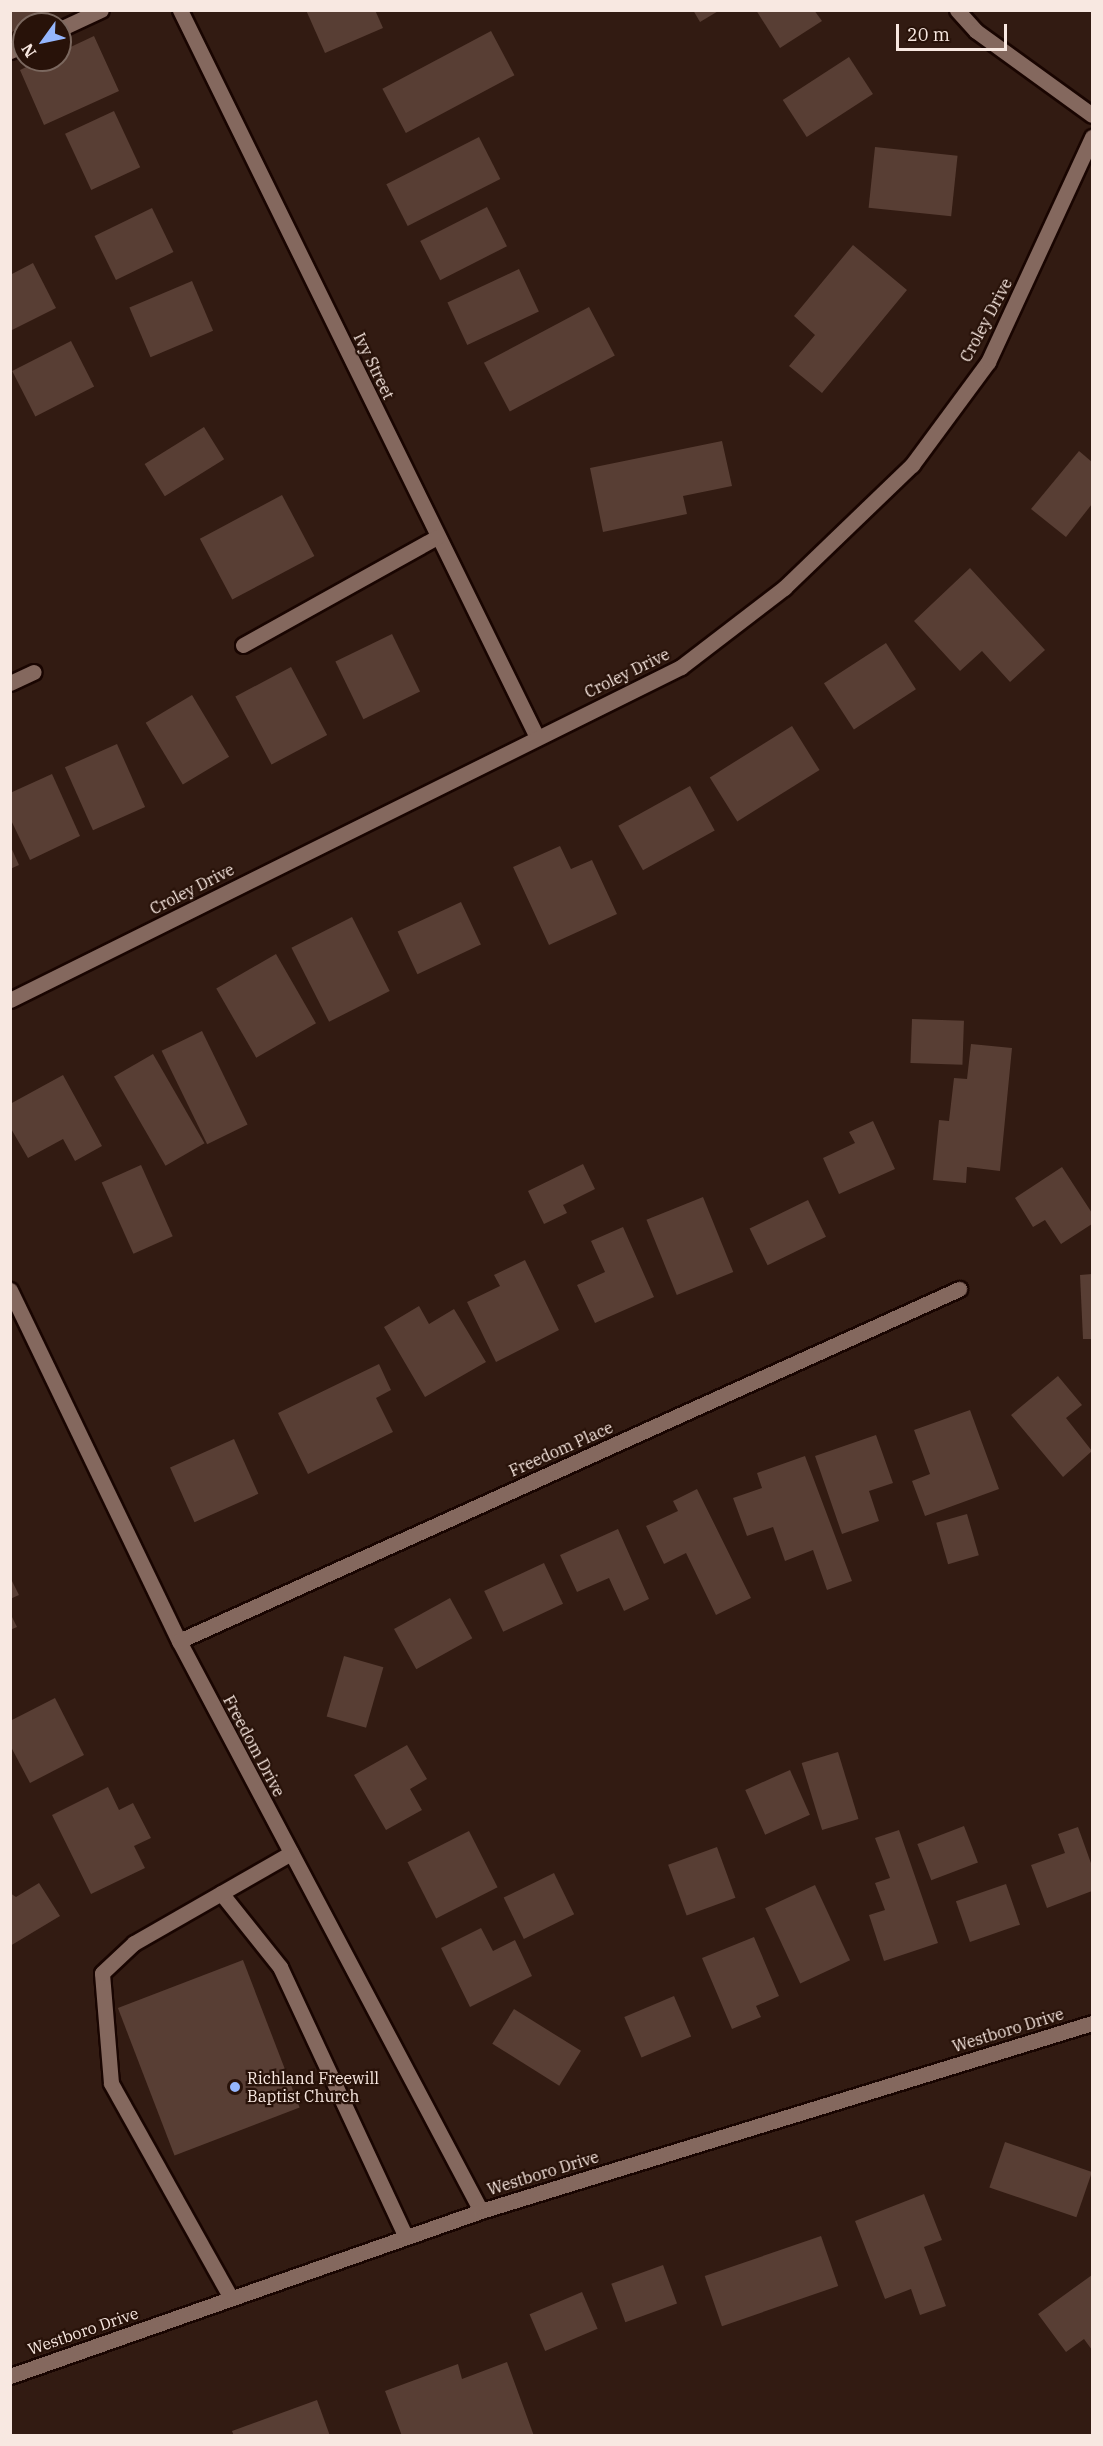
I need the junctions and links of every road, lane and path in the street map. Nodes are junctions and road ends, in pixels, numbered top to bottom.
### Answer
1 (100, 10) edge
2 (180, 10) edge
3 (957, 10) edge
4 (72, 23) edge
5 (1092, 115) edge
6 (1092, 137) edge
7 (437, 537) junction
8 (243, 645) dead end
9 (34, 672) dead end
10 (10, 683) edge
11 (537, 737) junction
12 (10, 1000) edge
13 (959, 1289) dead end
14 (10, 1290) edge
15 (179, 1641) junction
16 (291, 1853) junction
17 (221, 1893) junction
18 (1092, 2023) edge
19 (481, 2211) junction
20 (406, 2237) junction
21 (231, 2298) junction
22 (10, 2376) edge

1 - 4 street
2 - 7 street, Ivy Street
3 - 5 street
6 - 11 street, Croley Drive
7 - 8 street
7 - 11 street, Ivy Street
9 - 10 street
11 - 12 street, Croley Drive
13 - 15 street, Freedom Place
14 - 15 street, Freedom Drive
15 - 16 street, Freedom Drive
16 - 17 street
16 - 19 street, Freedom Drive
17 - 20 street
17 - 21 street
18 - 19 street, Westboro Drive
19 - 20 street, Westboro Drive
20 - 21 street, Westboro Drive
21 - 22 street, Westboro Drive

